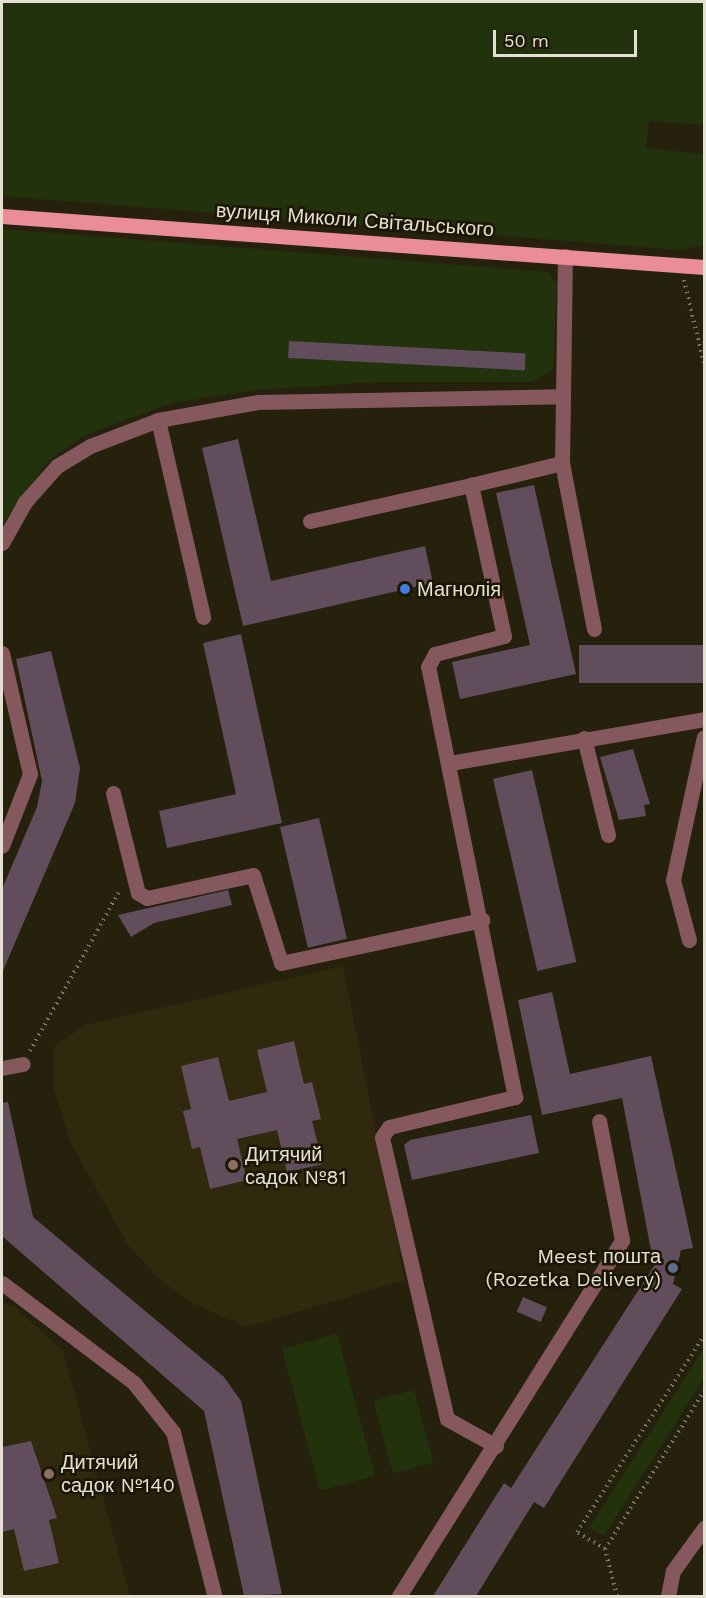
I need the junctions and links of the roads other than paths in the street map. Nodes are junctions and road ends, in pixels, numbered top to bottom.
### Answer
1 (2, 216) edge
2 (565, 256) junction
3 (705, 267) edge
4 (563, 396) junction
5 (158, 420) junction
6 (561, 463) junction
7 (471, 485) junction
8 (310, 521) dead end
9 (2, 543) edge
10 (204, 617) dead end
11 (594, 629) dead end
12 (2, 653) edge
13 (705, 719) edge
14 (705, 737) edge
15 (584, 738) junction
16 (450, 763) junction
17 (113, 793) dead end
18 (608, 835) dead end
19 (2, 846) edge
20 (482, 920) junction
21 (688, 940) dead end
22 (22, 1064) road end
23 (2, 1068) edge
24 (599, 1121) dead end
25 (2, 1283) edge
26 (496, 1446) junction
27 (705, 1528) edge
28 (211, 1596) edge
29 (399, 1596) edge
30 (668, 1596) edge

1 - 2 main road, вулиця Миколи Світальського
2 - 3 main road, вулиця Миколи Світальського
2 - 4 street
4 - 5 street
4 - 6 street
5 - 9 street
5 - 10 street
6 - 7 street
6 - 11 street
7 - 8 street
7 - 16 street
12 - 19 street
13 - 15 street
14 - 21 street
15 - 16 street
15 - 18 street
16 - 20 street
17 - 20 street
20 - 26 street
22 - 23 street
24 - 26 street
25 - 28 street
26 - 29 street
27 - 30 street

